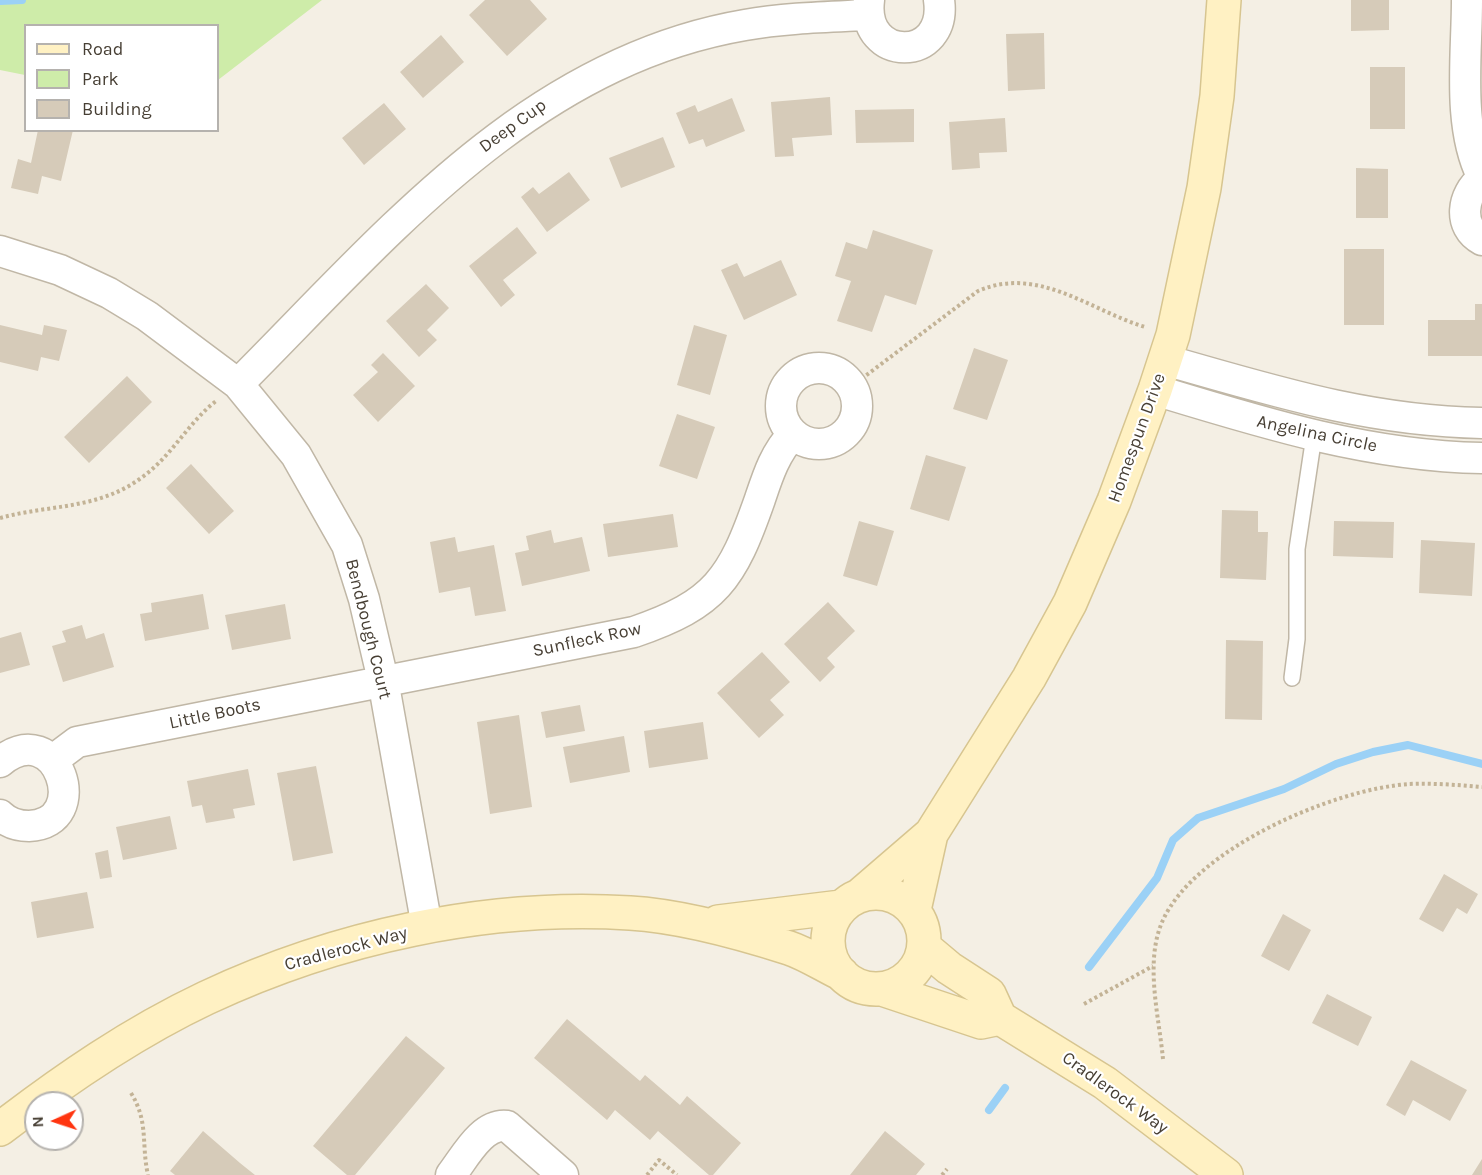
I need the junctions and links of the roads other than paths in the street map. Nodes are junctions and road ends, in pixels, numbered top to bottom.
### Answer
1 (939, 0) edge
2 (1224, 0) edge
3 (1467, 0) edge
4 (868, 8) edge
5 (1482, 178) edge
6 (1482, 240) edge
7 (0, 251) edge
8 (1160, 375) junction
9 (238, 384) junction
10 (1482, 423) edge
11 (793, 434) junction
12 (1314, 436) junction
13 (1427, 438) junction
14 (1482, 458) edge
15 (1292, 678) dead end
16 (383, 680) junction
17 (53, 760) junction
18 (0, 762) edge
19 (0, 815) edge
20 (931, 834) junction
21 (850, 901) junction
22 (914, 910) junction
23 (699, 924) junction
24 (427, 927) junction
25 (924, 946) junction
26 (842, 974) junction
27 (882, 989) junction
28 (1000, 1018) junction
29 (0, 1129) edge
30 (450, 1175) edge
31 (563, 1175) edge
32 (1226, 1175) edge

1 - 4 street, Deep Cup
2 - 8 street, Homespun Drive
3 - 5 street
4 - 9 street, Deep Cup
5 - 6 street
7 - 9 street, Bendbough Court
8 - 12 street, Angelina Circle
8 - 13 street, Angelina Circle
8 - 20 street, Homespun Drive
9 - 16 street, Bendbough Court
10 - 13 street, Angelina Circle
11 - 11 street
11 - 16 street, Sunfleck Row
12 - 13 street, Angelina Circle
12 - 15 lane
13 - 14 street, Angelina Circle
16 - 17 street, Little Boots
16 - 24 street, Bendbough Court
17 - 18 street
17 - 19 street
20 - 21 street, Homespun Drive
20 - 22 street, Homespun Drive
21 - 22 street
21 - 23 street, Cradlerock Way
21 - 26 street
22 - 25 street
23 - 24 street, Cradlerock Way
23 - 26 street, Cradlerock Way
24 - 29 street, Cradlerock Way
25 - 27 street
25 - 28 street, Cradlerock Way
26 - 27 street
27 - 28 street
28 - 32 street, Cradlerock Way
30 - 31 street

